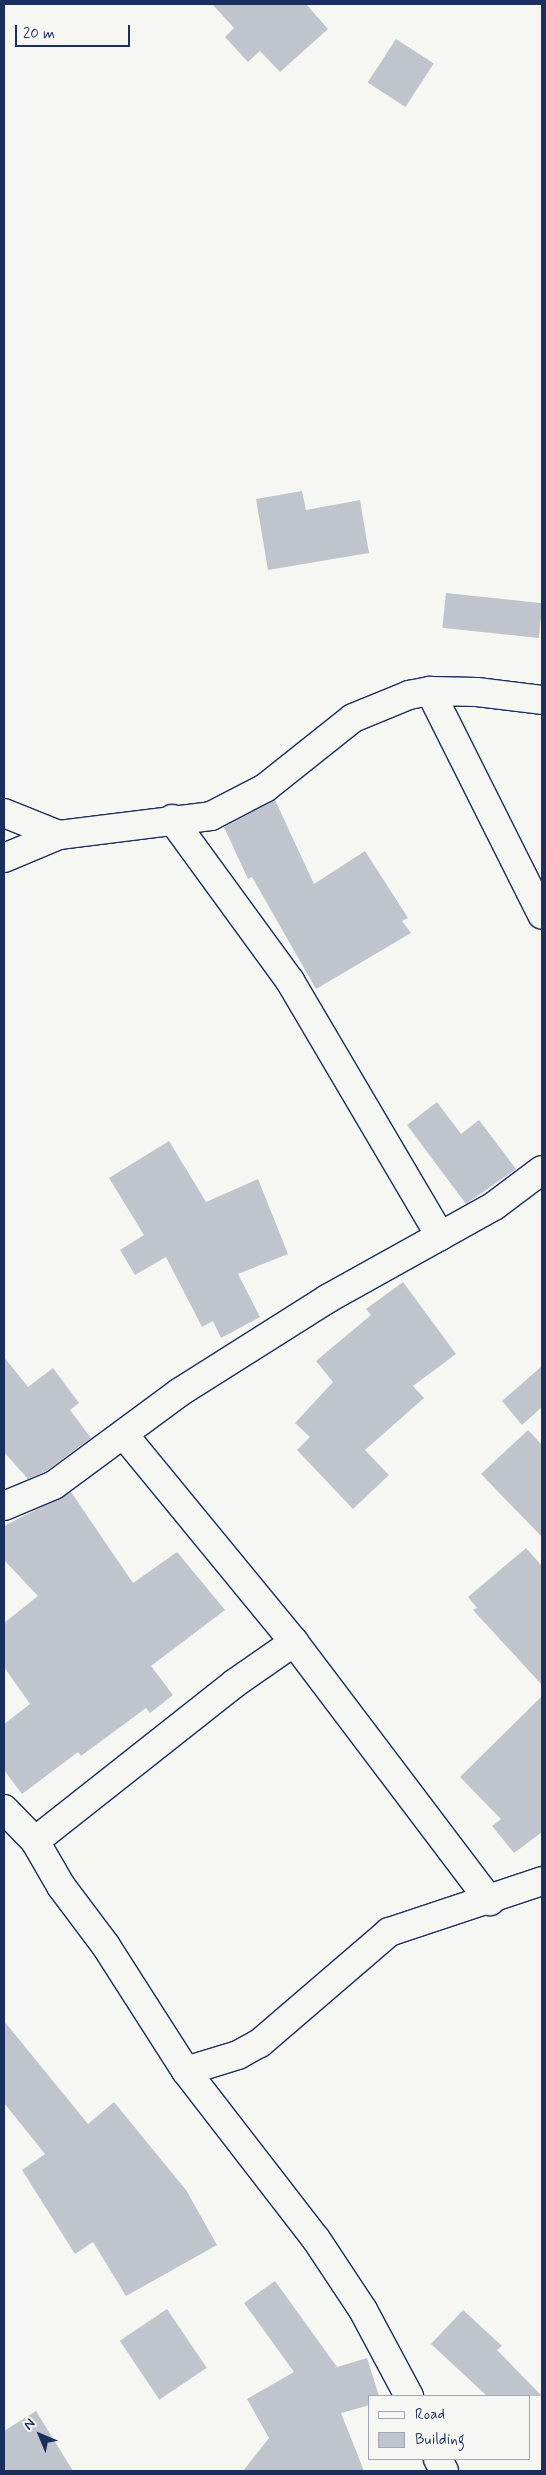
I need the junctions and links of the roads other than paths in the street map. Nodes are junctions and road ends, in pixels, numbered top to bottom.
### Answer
1 (430, 691) junction
2 (542, 700) edge
3 (4, 813) edge
4 (172, 819) junction
5 (59, 835) junction
6 (4, 858) edge
7 (542, 914) edge
8 (542, 1170) edge
9 (440, 1236) junction
10 (124, 1435) junction
11 (4, 1506) edge
12 (294, 1642) junction
13 (4, 1809) edge
14 (35, 1841) junction
15 (542, 1881) edge
16 (490, 1901) junction
17 (186, 2070) junction
18 (408, 2395) edge

1 - 2 street
1 - 4 street
1 - 7 street
3 - 5 street
4 - 5 street
4 - 9 street
5 - 6 street
8 - 9 street
9 - 10 street
10 - 11 street
10 - 12 street
12 - 14 street
12 - 16 street
13 - 14 street
14 - 17 street
15 - 16 street
16 - 17 street
17 - 18 street

